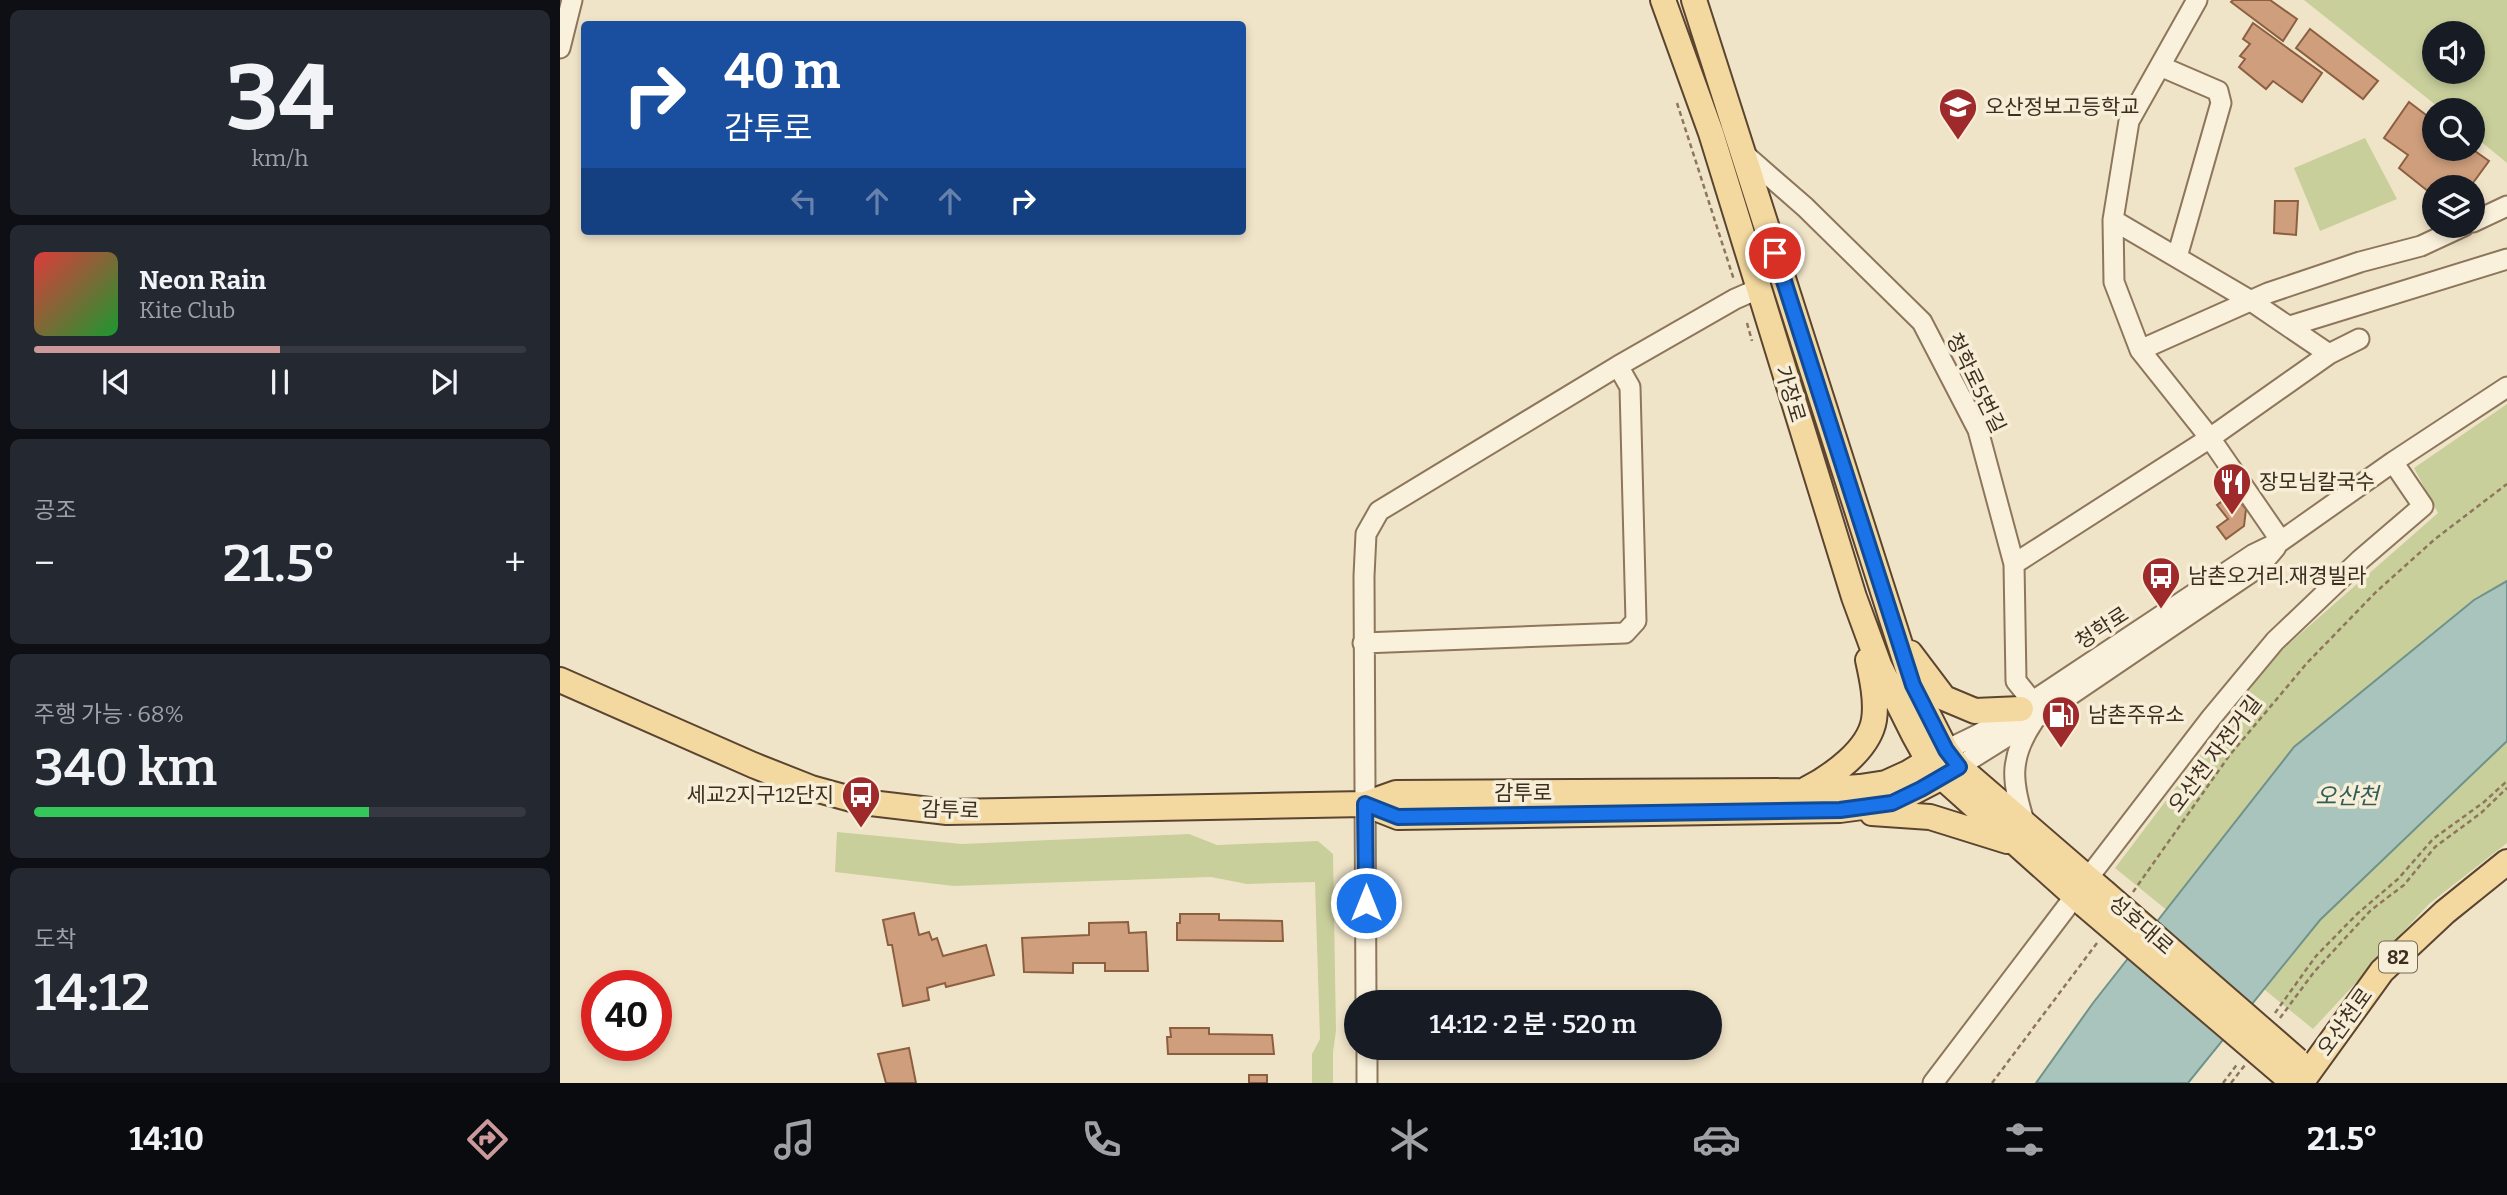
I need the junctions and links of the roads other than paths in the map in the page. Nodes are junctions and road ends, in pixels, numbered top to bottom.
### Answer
1 (572, 0) edge
2 (1663, 0) edge
3 (1694, 0) edge
4 (2197, 0) edge
5 (560, 48) edge
6 (2160, 66) junction
7 (1743, 153) junction
8 (2507, 206) edge
9 (2485, 216) edge
10 (2113, 219) junction
11 (2439, 238) edge
12 (2177, 257) junction
13 (2507, 259) edge
14 (1749, 293) junction
15 (2252, 301) junction
16 (2290, 326) junction
17 (2359, 339) dead end
18 (2140, 350) junction
19 (2329, 354) junction
20 (1618, 366) junction
21 (2507, 387) edge
22 (2210, 438) junction
23 (2393, 462) junction
24 (2281, 541) junction
25 (2014, 564) junction
26 (1854, 597) junction
27 (1890, 613) junction
28 (1363, 642) junction
29 (560, 680) edge
30 (2029, 710) junction
31 (1944, 764) junction
32 (1804, 792) junction
33 (1365, 804) junction
34 (1840, 810) junction
35 (2020, 833) junction
36 (2507, 862) edge
37 (2088, 893) junction
38 (1366, 990) edge
39 (1367, 1060) edge
40 (2301, 1076) edge
41 (1367, 1083) edge
42 (1933, 1083) edge

1 - 5 street
2 - 14 main road, 가장로
3 - 7 main road, 가장로
4 - 6 street
6 - 10 street
6 - 12 street
7 - 25 street, 청학로5번길
7 - 27 main road, 가장로
8 - 9 street
10 - 12 street
10 - 18 street
11 - 15 street
12 - 15 street
13 - 16 street
14 - 20 street
14 - 26 main road, 가장로
15 - 16 street
15 - 18 street
16 - 19 street
17 - 19 street
18 - 22 street
19 - 22 street
20 - 28 street
20 - 28 street
21 - 23 street, 청학로
22 - 24 street
22 - 25 street
23 - 24 street, 청학로
23 - 37 street
24 - 30 street, 청학로
25 - 30 street, 청학로5번길
26 - 31 main road, 가장로
26 - 32 main road
27 - 30 main road
27 - 31 main road, 가장로
28 - 33 street
29 - 33 main road, 감투로
30 - 31 street, 청학로
30 - 35 street
31 - 32 main road, 감투로
31 - 34 main road, 감투로
31 - 35 main road, 성호대로 / 82
32 - 33 main road, 감투로
33 - 34 main road, 감투로
33 - 38 street
34 - 35 main road
35 - 37 main road, 성호대로 / 82
36 - 40 main road, 오산천로 / 82
37 - 40 main road, 성호대로 / 82, bridge
37 - 42 street
39 - 41 street

